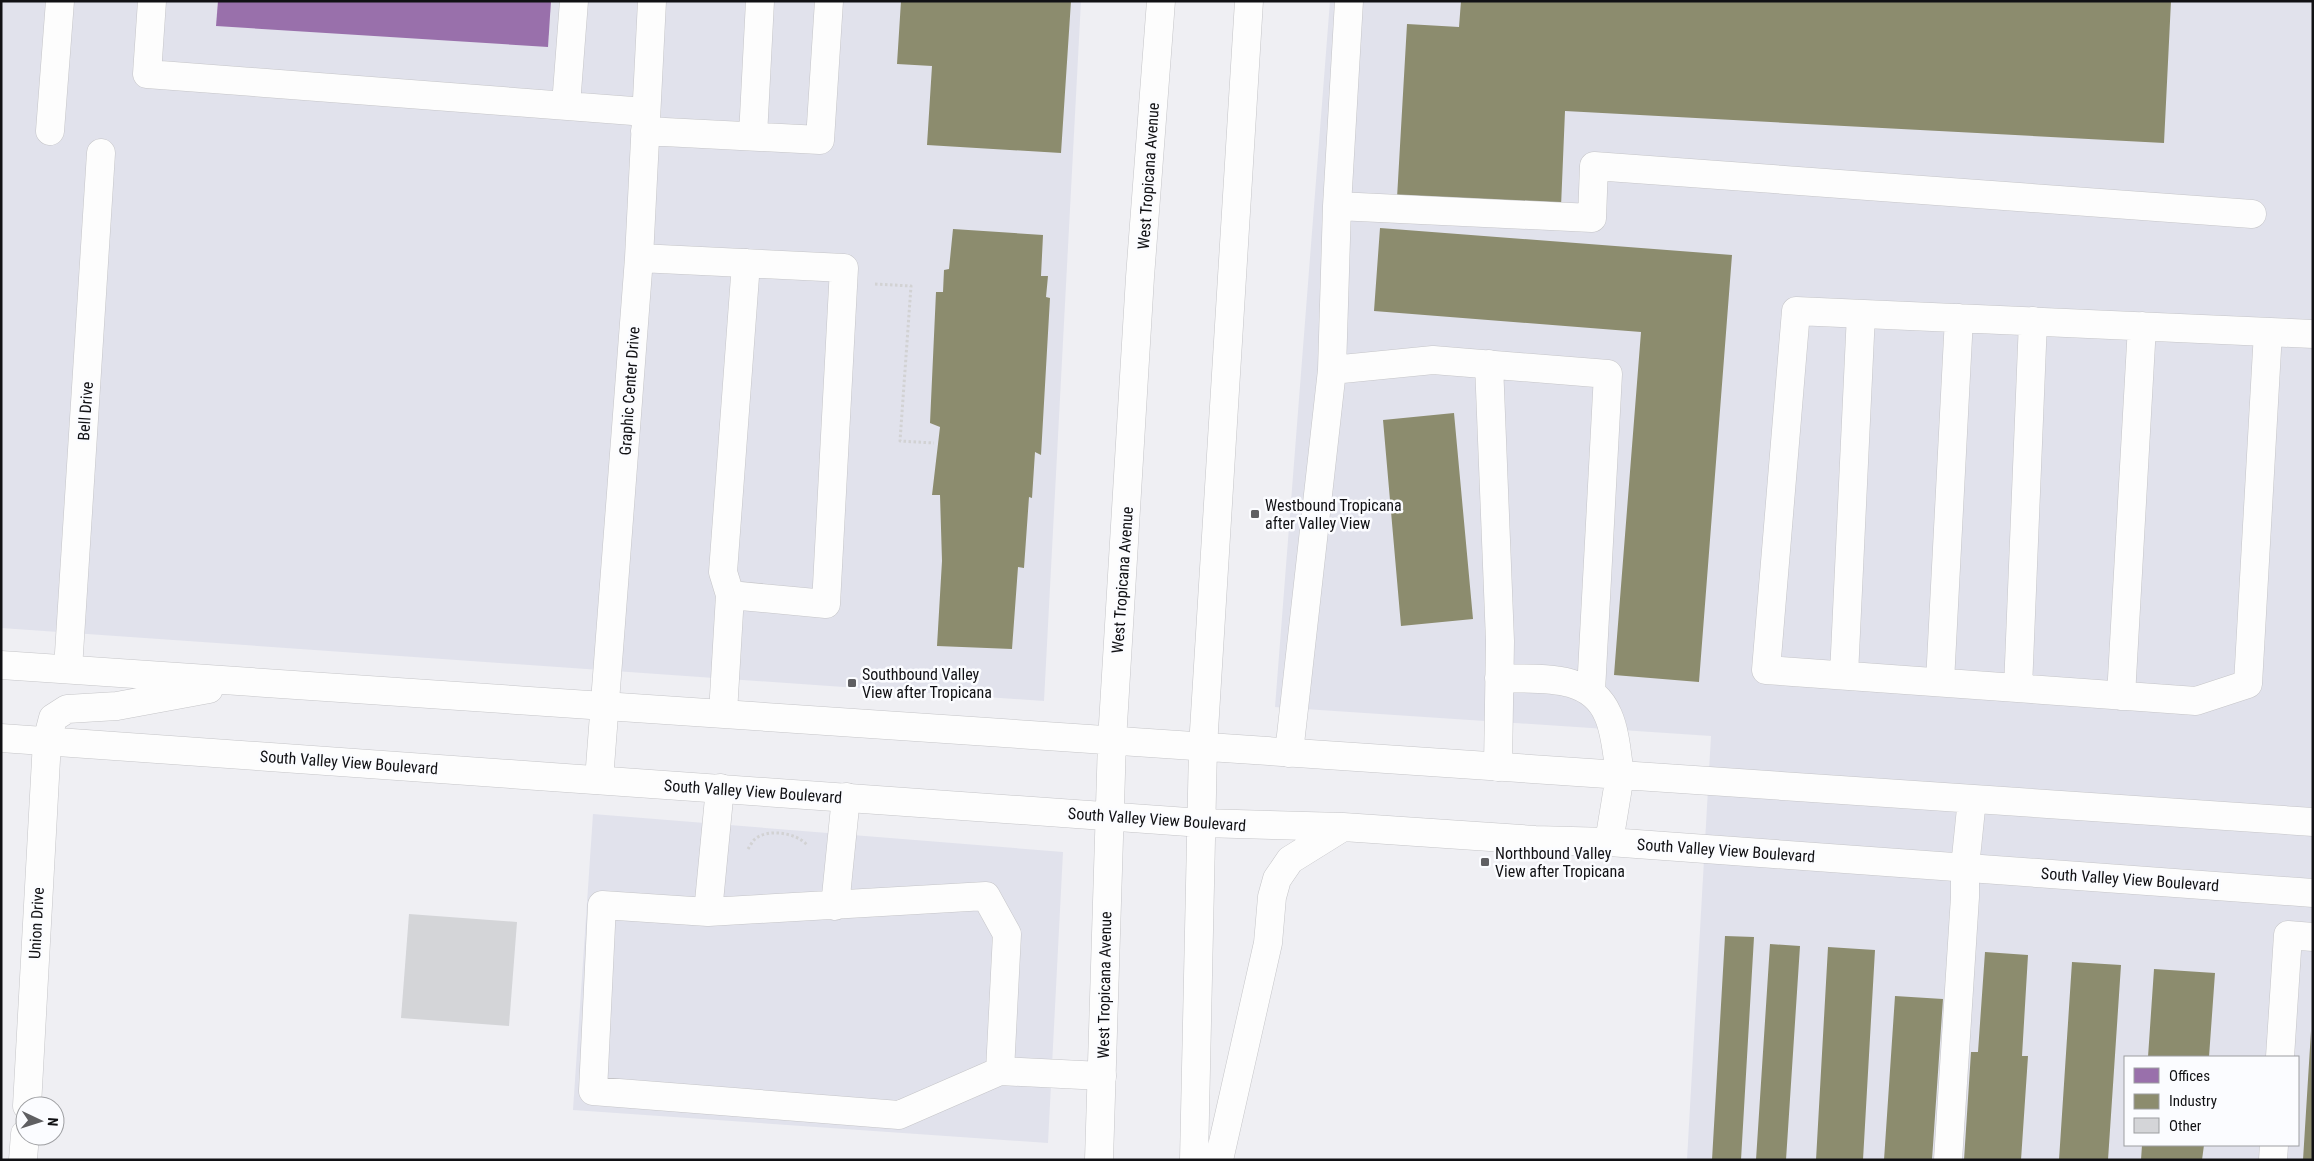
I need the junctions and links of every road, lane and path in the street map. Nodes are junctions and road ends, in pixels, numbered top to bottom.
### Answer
1 (60, 1) edge
2 (152, 1) edge
3 (574, 1) edge
4 (652, 1) edge
5 (760, 1) edge
6 (829, 1) edge
7 (1161, 1) edge
8 (1249, 1) edge
9 (1349, 1) edge
10 (566, 106) junction
11 (646, 121) junction
12 (50, 131) dead end
13 (753, 136) junction
14 (101, 153) dead end
15 (1337, 206) junction
16 (2252, 214) dead end
17 (640, 258) junction
18 (746, 263) junction
19 (910, 286) dead end
20 (1861, 314) junction
21 (1959, 318) junction
22 (2033, 321) junction
23 (2142, 326) junction
24 (2268, 332) junction
25 (2313, 334) edge
26 (1489, 364) junction
27 (1332, 370) junction
28 (934, 443) dead end
29 (730, 595) junction
30 (1, 665) edge
31 (68, 669) junction
32 (1844, 675) junction
33 (1499, 678) junction
34 (250, 681) junction
35 (1940, 682) junction
36 (2018, 688) junction
37 (1591, 691) junction
38 (2121, 696) junction
39 (605, 705) junction
40 (723, 714) junction
41 (1, 738) edge
42 (47, 741) junction
43 (1112, 741) junction
44 (1203, 747) junction
45 (1289, 753) junction
46 (1498, 767) junction
47 (1620, 775) junction
48 (599, 780) junction
49 (720, 788) junction
50 (846, 797) junction
51 (1972, 799) junction
52 (1108, 816) junction
53 (2313, 822) edge
54 (1202, 823) junction
55 (1343, 827) junction
56 (1609, 842) junction
57 (809, 850) dead end
58 (746, 851) dead end
59 (1965, 867) junction
60 (2313, 893) edge
61 (835, 906) junction
62 (708, 912) junction
63 (2313, 937) edge
64 (2280, 1056) edge
65 (1000, 1071) junction
66 (1102, 1076) junction
67 (28, 1096) edge
68 (25, 1146) edge
69 (2274, 1146) edge
70 (24, 1160) edge
71 (1099, 1160) edge
72 (1194, 1160) edge
73 (1219, 1160) edge
74 (1948, 1160) edge
75 (2272, 1160) edge

1 - 12 main road
2 - 10 main road
3 - 10 main road
4 - 11 main road, Graphic Center Drive
5 - 13 main road
6 - 13 main road
7 - 43 main road, West Tropicana Avenue
8 - 44 main road
9 - 15 main road
10 - 11 main road
11 - 13 main road
11 - 17 main road, Graphic Center Drive
14 - 31 main road, Bell Drive
15 - 16 main road
15 - 27 main road
17 - 18 main road
17 - 39 main road, Graphic Center Drive
18 - 29 main road
18 - 29 main road
19 - 28 path
20 - 21 main road
20 - 32 main road
20 - 32 main road
21 - 22 main road
21 - 35 main road
22 - 23 main road
22 - 36 main road
23 - 24 main road
23 - 38 main road
24 - 25 main road
24 - 38 main road
26 - 27 main road
26 - 33 main road
26 - 37 main road
27 - 45 main road
29 - 40 main road
30 - 31 main road
31 - 34 main road
32 - 35 main road
33 - 37 main road
33 - 46 main road
34 - 39 main road
34 - 42 main road, Union Drive
35 - 36 main road
36 - 38 main road
37 - 47 main road
39 - 40 main road
39 - 48 main road, Graphic Center Drive
40 - 43 main road
41 - 42 main road, South Valley View Boulevard
42 - 48 main road, South Valley View Boulevard
42 - 67 main road, Union Drive
43 - 44 main road
43 - 52 main road, West Tropicana Avenue
44 - 45 main road
44 - 54 main road
45 - 46 main road
46 - 47 main road
47 - 51 main road
47 - 56 main road
48 - 49 main road, South Valley View Boulevard
49 - 50 main road, South Valley View Boulevard
49 - 62 main road
50 - 52 main road, South Valley View Boulevard
50 - 61 main road
51 - 53 main road
51 - 59 main road
52 - 54 main road, South Valley View Boulevard
52 - 66 main road, West Tropicana Avenue
54 - 55 main road, South Valley View Boulevard
54 - 72 main road
55 - 56 main road, South Valley View Boulevard
55 - 73 main road
56 - 59 main road, South Valley View Boulevard
57 - 58 path
59 - 60 main road, South Valley View Boulevard
59 - 74 main road
61 - 62 main road
61 - 65 main road
62 - 65 main road
63 - 64 main road
65 - 66 main road
66 - 71 main road, West Tropicana Avenue
68 - 70 main road
69 - 75 main road

